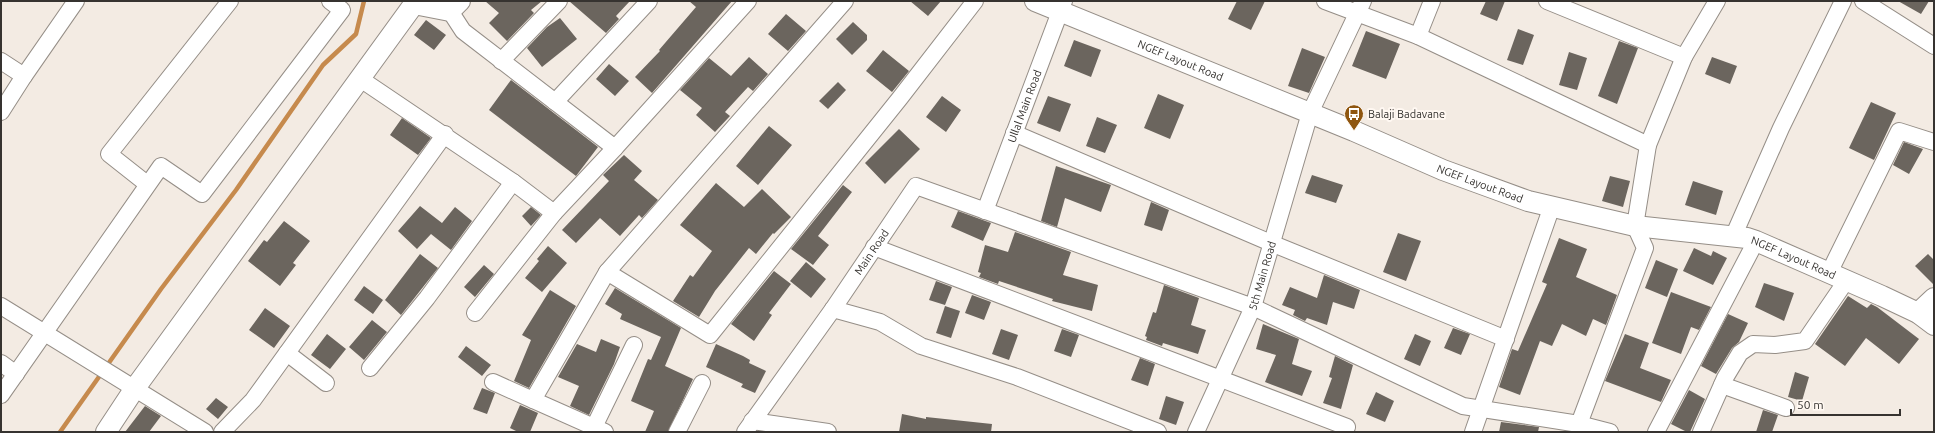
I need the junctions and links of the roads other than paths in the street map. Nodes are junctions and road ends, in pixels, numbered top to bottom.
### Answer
1 (76, 1) edge
2 (230, 1) edge
3 (330, 1) edge
4 (559, 1) edge
5 (649, 1) edge
6 (748, 1) edge
7 (845, 1) edge
8 (975, 1) edge
9 (1035, 1) edge
10 (1325, 1) edge
11 (1432, 1) edge
12 (1547, 1) edge
13 (1716, 1) edge
14 (1843, 1) edge
15 (1863, 1) edge
16 (455, 6) edge
17 (1062, 6) edge
18 (1359, 7) edge
19 (1418, 36) junction
20 (1934, 46) edge
21 (1684, 57) junction
22 (501, 61) junction
23 (1, 62) edge
24 (24, 76) junction
25 (359, 78) junction
26 (554, 102) junction
27 (1, 112) edge
28 (1310, 113) junction
29 (1014, 133) junction
30 (445, 134) junction
31 (1934, 142) edge
32 (1648, 145) junction
33 (616, 148) junction
34 (513, 182) junction
35 (147, 184) junction
36 (1552, 206) junction
37 (985, 211) junction
38 (554, 213) junction
39 (1635, 226) junction
40 (1733, 237) junction
41 (1756, 240) junction
42 (1271, 243) junction
43 (874, 247) junction
44 (607, 272) junction
45 (1838, 277) junction
46 (1934, 298) edge
47 (1, 306) edge
48 (1253, 307) junction
49 (833, 309) junction
50 (475, 313) dead end
51 (1918, 313) junction
52 (1934, 326) edge
53 (45, 333) junction
54 (1506, 340) junction
55 (634, 345) dead end
56 (287, 353) junction
57 (1, 363) edge
58 (370, 368) dead end
59 (16, 374) junction
60 (1220, 380) junction
61 (493, 382) dead end
62 (702, 382) dead end
63 (326, 383) dead end
64 (1722, 385) junction
65 (135, 388) junction
66 (1, 395) edge
67 (533, 400) junction
68 (1786, 408) dead end
69 (1481, 410) junction
70 (1579, 424) junction
71 (749, 427) edge
72 (1347, 427) dead end
73 (600, 430) edge
74 (106, 432) edge
75 (205, 432) edge
76 (222, 432) edge
77 (677, 432) edge
78 (822, 432) edge
79 (1158, 432) edge
80 (1196, 432) edge
81 (1473, 432) edge
82 (1610, 432) edge
83 (1656, 432) edge
84 (1701, 432) edge

1 - 24 street
2 - 35 street
3 - 35 street
4 - 22 street
5 - 26 street
6 - 33 street
7 - 44 street
8 - 44 street
9 - 17 street, NGEF Layout Road
10 - 18 street
11 - 19 street
12 - 21 street
13 - 21 street
14 - 40 street
15 - 20 street
16 - 22 street
16 - 25 street
17 - 28 street, NGEF Layout Road
17 - 29 street, Ullal Main Road
18 - 19 street
18 - 28 street, 5th Main Road
19 - 32 street
21 - 32 street
22 - 26 street
23 - 24 street
24 - 27 street
25 - 30 street
25 - 65 street
26 - 33 street
28 - 36 street, NGEF Layout Road
28 - 42 street, 5th Main Road
29 - 37 street, Ullal Main Road
29 - 42 street
30 - 34 street
30 - 56 street
31 - 45 street
32 - 39 street
33 - 38 street
34 - 38 street
34 - 58 street
35 - 53 street
36 - 39 street, NGEF Layout Road
36 - 54 street
37 - 43 street, Main Road
37 - 48 street
38 - 50 street
39 - 40 street, NGEF Layout Road
39 - 70 street
40 - 41 street, NGEF Layout Road
41 - 45 street, NGEF Layout Road
41 - 83 street
42 - 48 street, 5th Main Road
42 - 54 street
43 - 49 street, Main Road
43 - 60 street
44 - 67 street
45 - 51 street, NGEF Layout Road
45 - 64 street
46 - 51 street
47 - 53 street
48 - 60 street, 5th Main Road
48 - 69 street
49 - 71 street, Main Road
49 - 79 street
51 - 52 street, NGEF Layout Road
53 - 59 street
53 - 65 street
54 - 69 street
55 - 73 street
56 - 63 street
56 - 76 street
57 - 59 street
59 - 66 street
60 - 72 street
60 - 80 street, 5th Main Road
61 - 67 street
62 - 77 street
64 - 68 street
64 - 84 street
65 - 74 street
65 - 75 street
67 - 73 street
69 - 70 street
69 - 81 street
70 - 82 street
71 - 78 street

